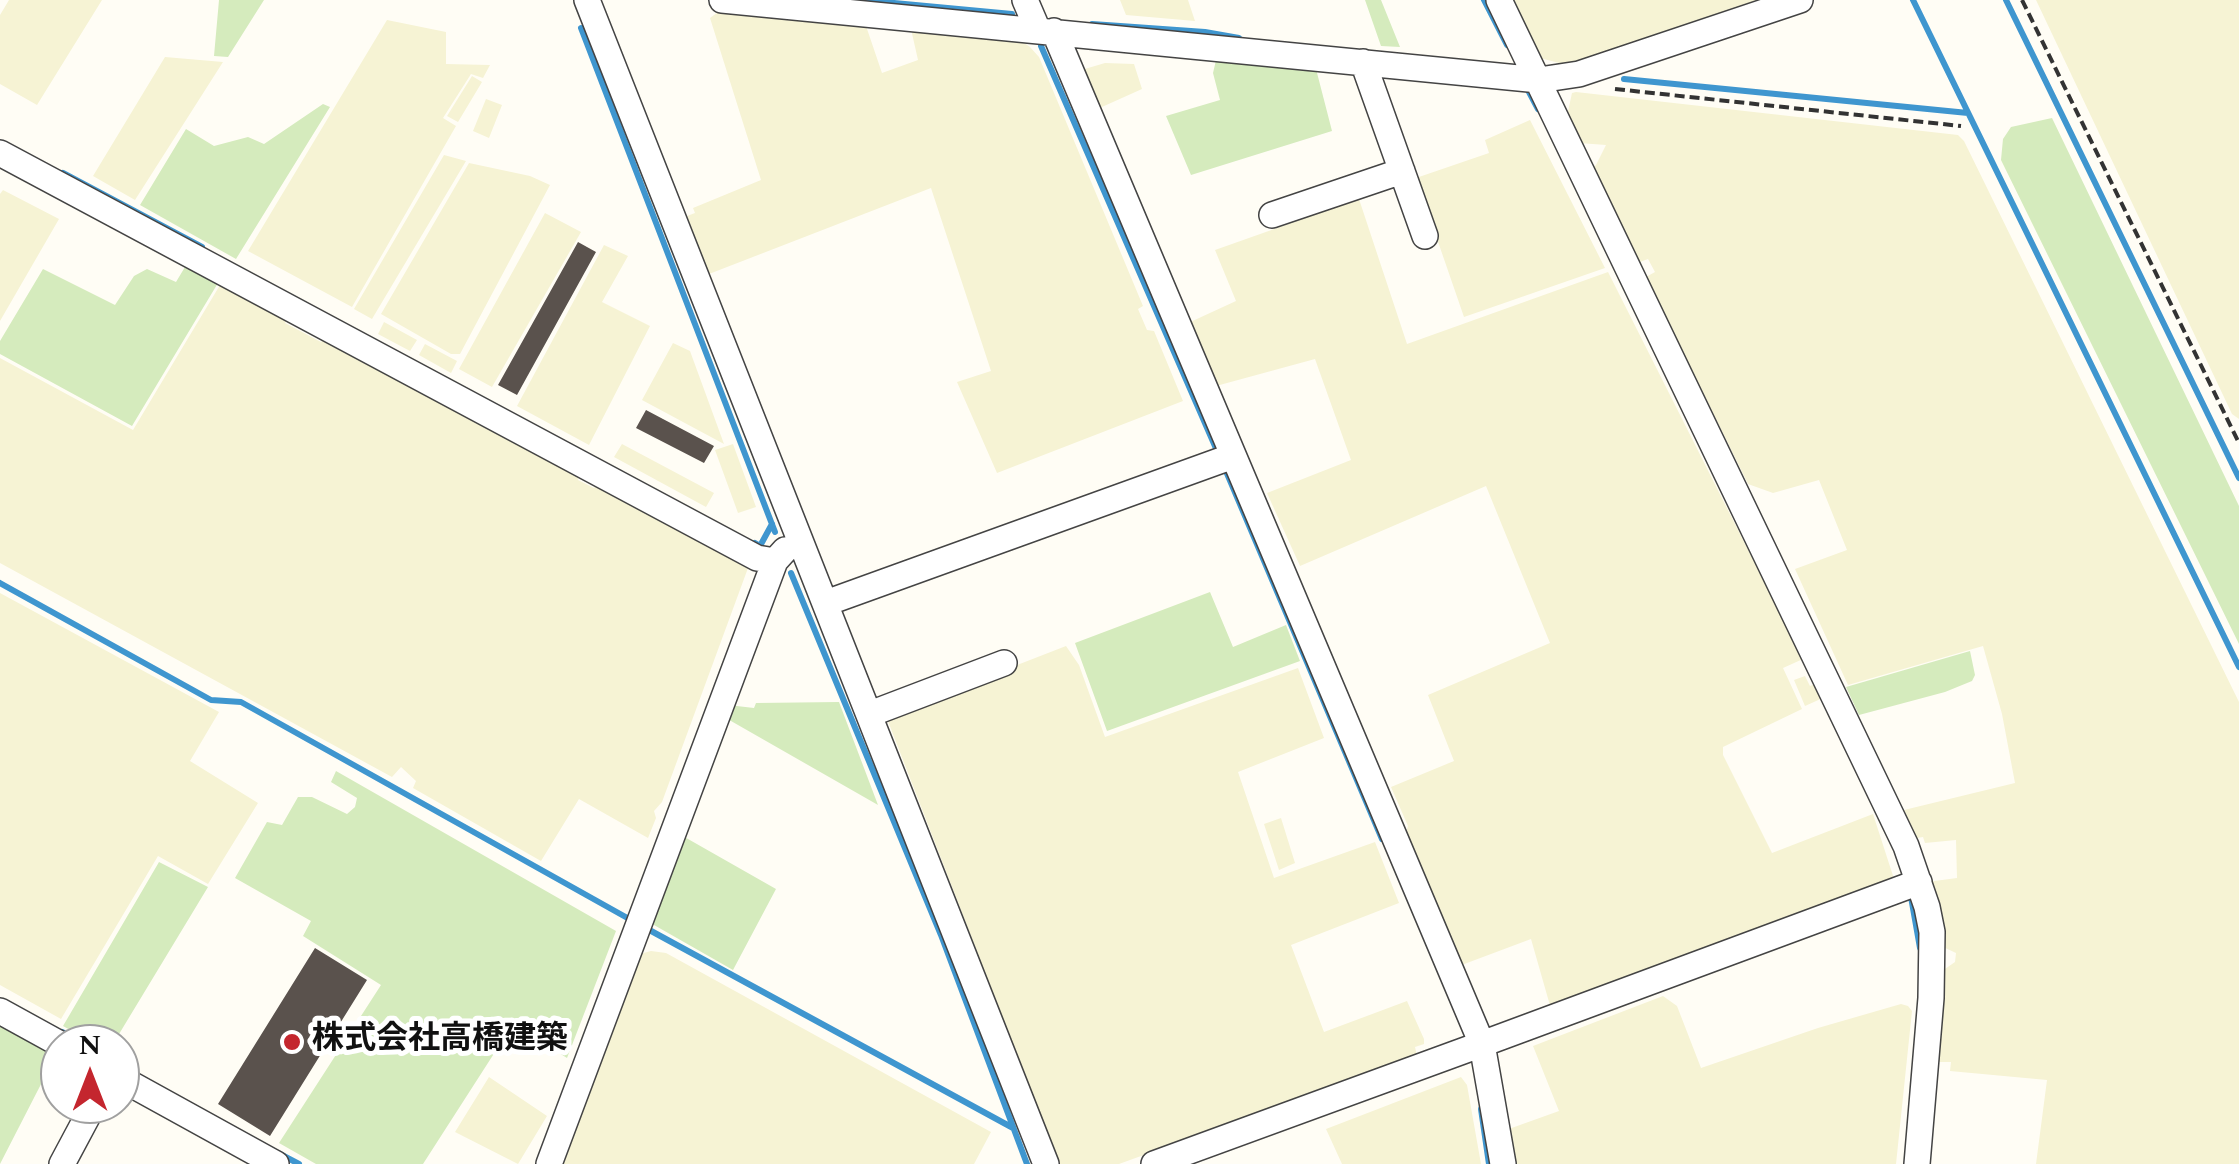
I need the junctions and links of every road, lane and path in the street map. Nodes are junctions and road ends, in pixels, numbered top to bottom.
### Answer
1 (587, 0) edge
2 (722, 0) edge
3 (1024, 0) edge
4 (1499, 0) edge
5 (1800, 0) edge
6 (2022, 0) edge
7 (1045, 29) junction
8 (1363, 62) junction
9 (1579, 74) junction
10 (1539, 80) junction
11 (1961, 126) dead end
12 (0, 153) edge
13 (1402, 171) junction
14 (1272, 215) dead end
15 (1425, 236) dead end
16 (2239, 443) edge
17 (1224, 458) junction
18 (798, 535) junction
19 (766, 560) junction
20 (826, 602) junction
21 (1004, 662) dead end
22 (870, 714) junction
23 (1912, 885) junction
24 (0, 1011) edge
25 (40, 1033) edge
26 (1482, 1044) junction
27 (140, 1089) edge
28 (83, 1124) edge
29 (62, 1164) edge
30 (276, 1164) edge
31 (549, 1164) edge
32 (1046, 1164) edge
33 (1154, 1164) edge
34 (1503, 1164) edge
35 (1917, 1164) edge

1 - 18 street
2 - 7 street
3 - 7 street
4 - 10 street
5 - 9 street
6 - 16 path
7 - 8 street
7 - 17 street
8 - 10 street
8 - 13 street
9 - 10 street
9 - 11 path
10 - 23 street
12 - 19 street
13 - 14 street
13 - 15 street
17 - 20 street
17 - 26 street
18 - 19 street
18 - 20 street
19 - 31 street
20 - 22 street
21 - 22 street
22 - 32 street
23 - 26 street
23 - 35 street
24 - 25 street
26 - 33 street
26 - 34 street
27 - 30 street
28 - 29 street

